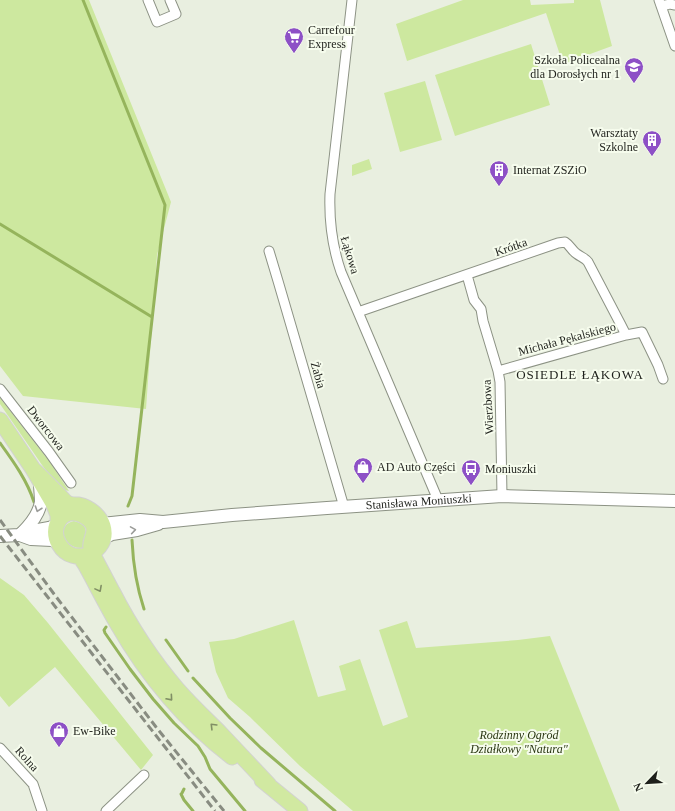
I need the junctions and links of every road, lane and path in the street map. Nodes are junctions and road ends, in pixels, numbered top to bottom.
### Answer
1 (148, 0) edge
2 (170, 0) edge
3 (352, 0) edge
4 (660, 3) edge
5 (675, 5) edge
6 (675, 46) edge
7 (269, 251) dead end
8 (467, 275) junction
9 (358, 312) junction
10 (626, 335) junction
11 (498, 371) junction
12 (663, 379) dead end
13 (0, 390) edge
14 (0, 420) edge
15 (36, 474) junction
16 (71, 483) dead end
17 (502, 496) junction
18 (438, 500) junction
19 (675, 501) edge
20 (344, 507) junction
21 (58, 523) junction
22 (99, 528) junction
23 (21, 534) junction
24 (0, 536) edge
25 (57, 542) junction
26 (85, 554) junction
27 (0, 748) edge
28 (144, 775) dead end
29 (42, 811) edge
30 (106, 811) edge
31 (300, 811) edge

1 - 2 street
3 - 9 street, Łąkowa
4 - 5 street
4 - 6 street
7 - 20 street, Żabia
8 - 9 street, Krótka
8 - 10 street, Krótka
8 - 11 street, Wierzbowa
9 - 18 street, Łąkowa
10 - 11 street, Michała Pękalskiego
10 - 12 street, Michała Pękalskiego
11 - 17 street, Wierzbowa
13 - 16 street, Dworcowa
14 - 15 main road
15 - 21 main road
15 - 22 main road
15 -> 23 street
17 - 18 street, Stanisława Moniuszki
17 - 19 street, Stanisława Moniuszki
18 - 20 street, Stanisława Moniuszki
20 - 22 street, Stanisława Moniuszki
21 - 22 main road
21 - 23 street
21 - 25 main road
22 - 26 main road
23 - 24 street
23 - 25 street
25 - 26 main road
26 - 31 main road
27 - 29 street, Rolna
28 - 30 street

